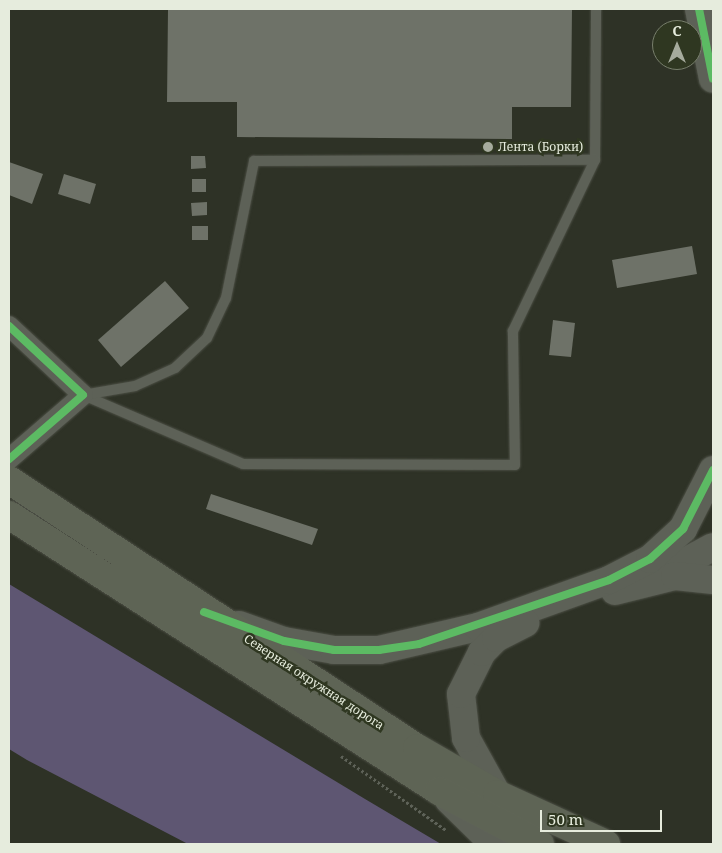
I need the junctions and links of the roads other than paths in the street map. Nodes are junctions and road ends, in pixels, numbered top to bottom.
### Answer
1 (596, 9) edge
2 (699, 9) edge
3 (713, 79) edge
4 (595, 160) junction
5 (9, 326) edge
6 (83, 395) junction
7 (9, 459) edge
8 (713, 470) edge
9 (9, 480) edge
10 (9, 515) edge
11 (713, 547) edge
12 (713, 580) edge
13 (641, 582) junction
14 (204, 612) junction
15 (439, 791) junction
16 (497, 794) junction
17 (494, 844) edge
18 (540, 844) edge
19 (606, 844) edge

1 - 4 lane
2 - 3 street
4 - 6 lane
4 - 6 lane
5 - 6 street
6 - 7 street
8 - 14 street
9 - 14 main road, Северная окружная дорога
10 - 15 main road, Северная окружная дорога
11 - 13 street
12 - 13 street
13 - 16 street
14 - 16 main road, Северная окружная дорога
15 - 17 street
15 - 18 main road, Северная окружная дорога
16 - 19 main road, Северная окружная дорога

